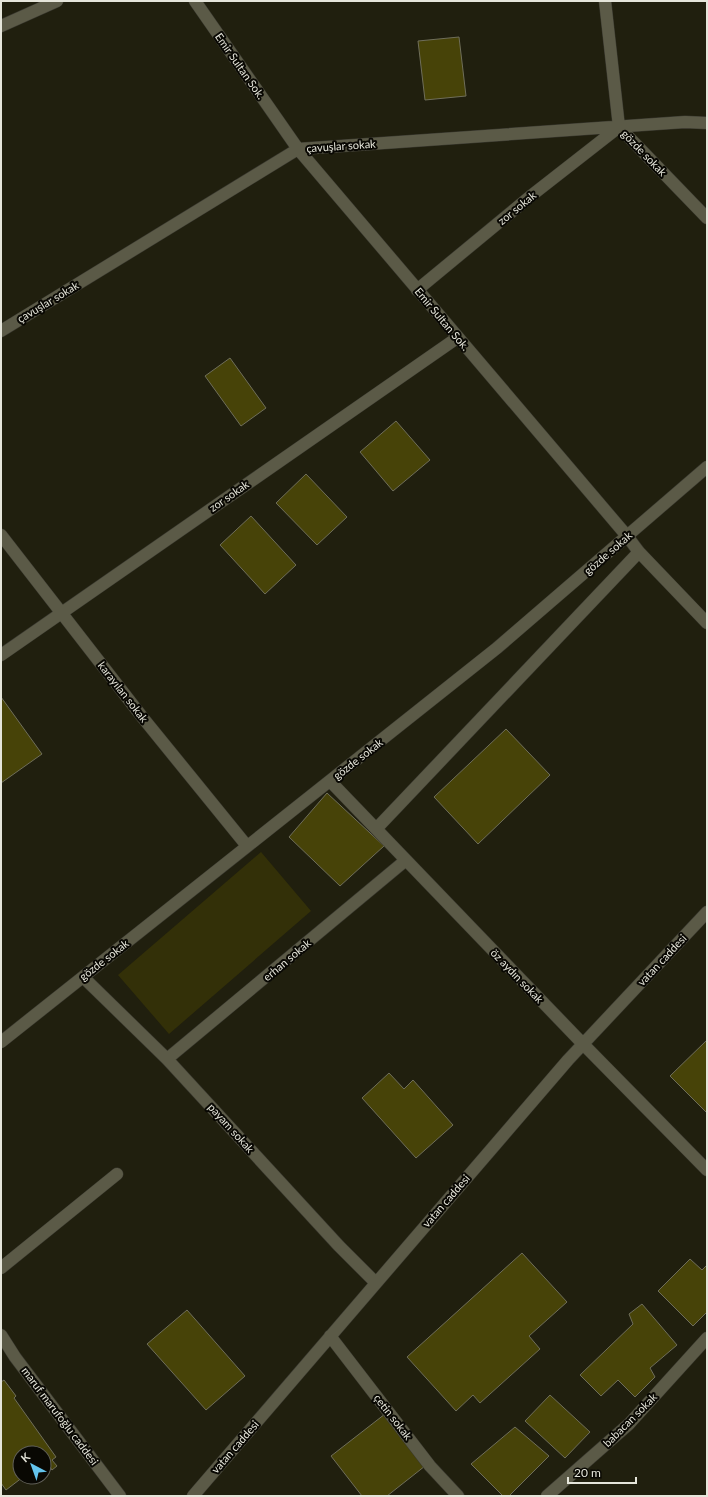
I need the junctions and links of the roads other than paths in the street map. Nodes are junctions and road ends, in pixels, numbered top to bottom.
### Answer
1 (57, 1) edge
2 (194, 1) edge
3 (605, 1) edge
4 (1, 26) edge
5 (707, 123) edge
6 (619, 127) junction
7 (298, 149) junction
8 (707, 218) edge
9 (417, 290) junction
10 (1, 331) edge
11 (457, 338) junction
12 (707, 467) edge
13 (1, 535) edge
14 (627, 536) junction
15 (639, 552) junction
16 (61, 613) junction
17 (707, 623) edge
18 (1, 655) edge
19 (330, 781) junction
20 (376, 829) junction
21 (247, 846) junction
22 (406, 860) junction
23 (707, 912) edge
24 (83, 977) junction
25 (1, 1042) edge
26 (583, 1044) junction
27 (167, 1059) junction
28 (707, 1170) edge
29 (117, 1174) dead end
30 (1, 1268) edge
31 (376, 1283) junction
32 (1, 1335) edge
33 (330, 1336) junction
34 (707, 1338) edge
35 (120, 1496) edge
36 (192, 1496) edge
37 (458, 1496) edge
38 (547, 1496) edge

1 - 4 street
2 - 7 street, Emir Sultan Sok.
3 - 6 street, gözde sokak
5 - 6 street, çavuşlar sokak
6 - 7 street, çavuşlar sokak
6 - 8 street, gözde sokak
6 - 9 street, zor sokak
7 - 9 street, Emir Sultan Sok.
7 - 10 street, çavuşlar sokak
9 - 11 street, Emir Sultan Sok.
11 - 14 street, Emir Sultan Sok.
11 - 16 street, zor sokak
12 - 14 street, gözde sokak
13 - 16 street, karayılan sokak
14 - 15 street, Emir Sultan Sok.
14 - 19 street, gözde sokak
15 - 17 street, Emir Sultan Sok.
15 - 20 street, gözde sokak
16 - 18 street, zor sokak
16 - 21 street, karayılan sokak
19 - 20 street, öz aydın sokak
19 - 21 street, gözde sokak
20 - 22 street, öz aydın sokak
21 - 24 street, gözde sokak
22 - 26 street, öz aydın sokak
22 - 27 street, erhan sokak
23 - 26 street, vatan caddesi
24 - 25 street, gözde sokak
24 - 27 street, payam sokak
26 - 28 street, öz aydın sokak
26 - 31 street, vatan caddesi
27 - 31 street, payam sokak
29 - 30 street
31 - 33 street, vatan caddesi
32 - 35 street, maruf marufoğlu caddesi
33 - 36 street, vatan caddesi
33 - 37 street, çetin sokak
34 - 38 street, babacan sokak

